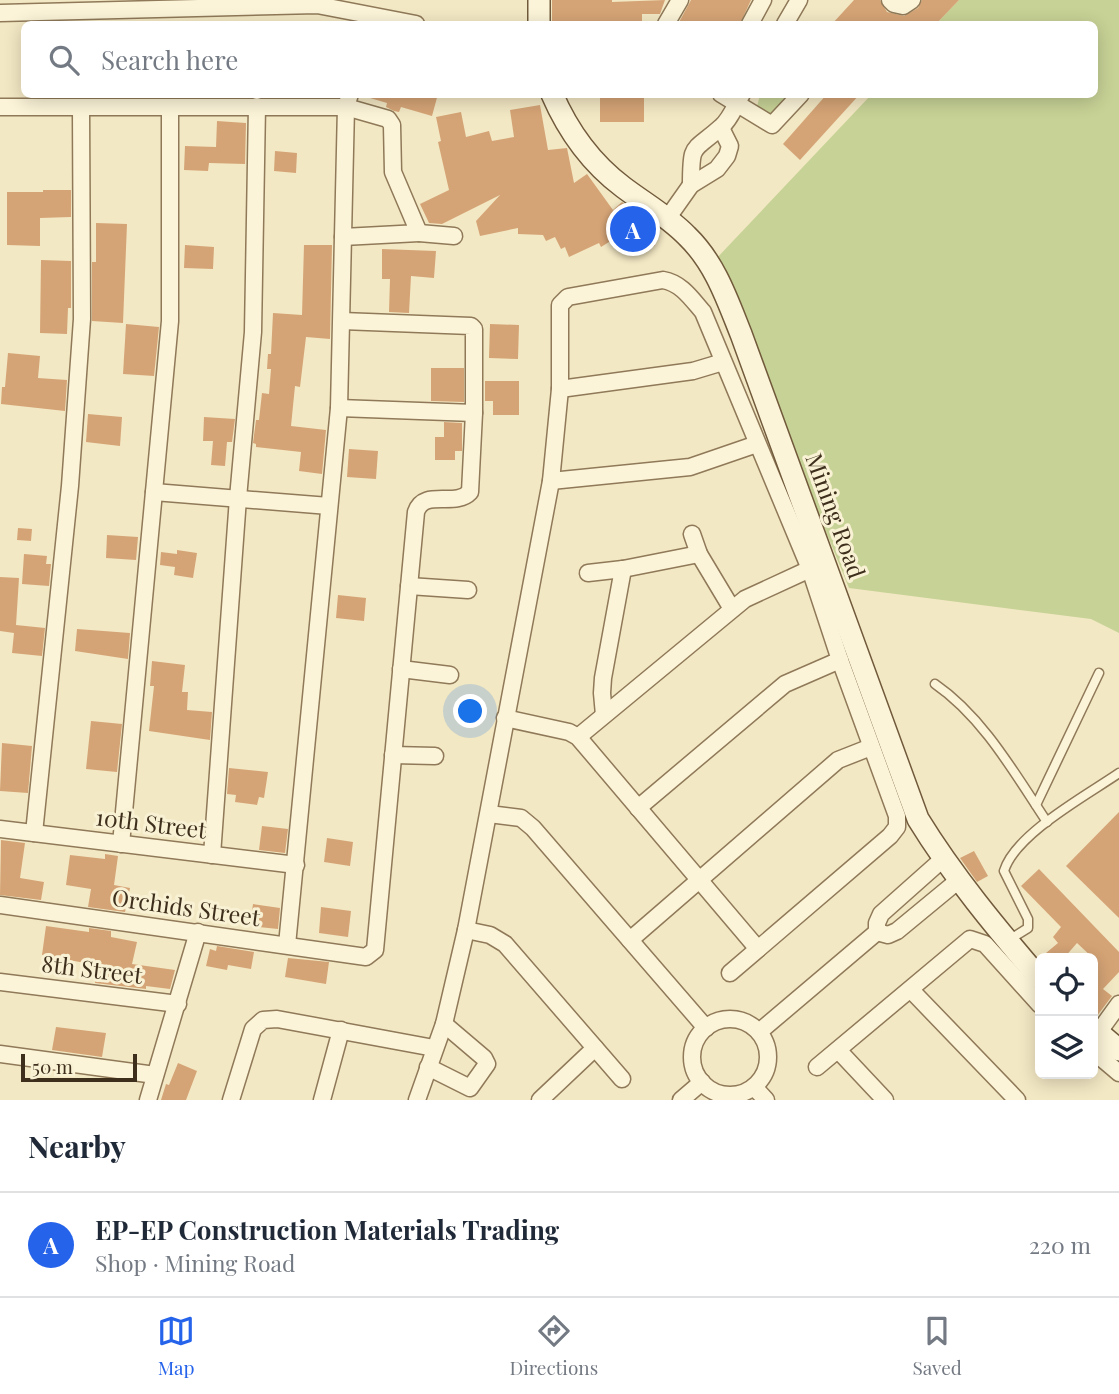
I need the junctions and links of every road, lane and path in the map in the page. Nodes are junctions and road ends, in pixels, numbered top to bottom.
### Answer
1 (539, 0) edge
2 (680, 0) edge
3 (763, 0) edge
4 (890, 0) edge
5 (912, 0) edge
6 (0, 13) edge
7 (371, 14) edge
8 (402, 21) edge
9 (539, 21) edge
10 (668, 21) edge
11 (752, 21) edge
12 (554, 98) edge
13 (797, 98) edge
14 (739, 99) edge
15 (348, 101) edge
16 (257, 106) junction
17 (0, 107) edge
18 (170, 107) junction
19 (81, 108) junction
20 (720, 128) junction
21 (691, 185) junction
22 (667, 219) junction
23 (419, 233) junction
24 (454, 236) dead end
25 (343, 237) junction
26 (342, 321) junction
27 (723, 362) junction
28 (559, 389) junction
29 (339, 408) junction
30 (474, 413) junction
31 (757, 444) junction
32 (551, 481) junction
33 (154, 492) junction
34 (238, 498) junction
35 (329, 506) junction
36 (692, 534) dead end
37 (699, 554) junction
38 (623, 569) junction
39 (810, 569) junction
40 (588, 573) dead end
41 (409, 586) junction
42 (468, 590) dead end
43 (732, 609) junction
44 (840, 660) junction
45 (401, 669) junction
46 (1099, 673) dead end
47 (450, 675) dead end
48 (935, 684) dead end
49 (604, 715) junction
50 (505, 718) junction
51 (578, 737) junction
52 (871, 747) junction
53 (393, 755) junction
54 (435, 756) dead end
55 (1119, 774) edge
56 (1036, 805) junction
57 (638, 808) junction
58 (489, 814) junction
59 (1047, 822) junction
60 (0, 829) edge
61 (34, 833) junction
62 (121, 844) junction
63 (212, 855) junction
64 (944, 858) junction
65 (296, 865) junction
66 (960, 879) junction
67 (699, 880) junction
68 (913, 886) junction
69 (929, 904) junction
70 (0, 905) edge
71 (466, 930) junction
72 (198, 932) junction
73 (877, 932) junction
74 (630, 940) junction
75 (1007, 941) junction
76 (287, 945) junction
77 (758, 949) junction
78 (1035, 973) edge
79 (730, 974) dead end
80 (0, 982) edge
81 (911, 990) junction
82 (1035, 999) edge
83 (178, 1004) junction
84 (1119, 1004) edge
85 (444, 1024) junction
86 (706, 1028) junction
87 (341, 1030) junction
88 (759, 1032) junction
89 (1098, 1033) edge
90 (1098, 1039) edge
91 (1098, 1042) edge
92 (434, 1048) junction
93 (595, 1048) junction
94 (838, 1050) junction
95 (1119, 1050) edge
96 (0, 1054) edge
97 (428, 1067) junction
98 (817, 1067) dead end
99 (1119, 1073) edge
100 (155, 1075) junction
101 (622, 1079) dead end
102 (702, 1082) junction
103 (754, 1087) junction
104 (148, 1100) edge
105 (231, 1100) edge
106 (322, 1100) edge
107 (417, 1100) edge
108 (540, 1100) edge
109 (681, 1100) edge
110 (766, 1100) edge
111 (885, 1100) edge
112 (1017, 1100) edge

1 - 9 street
2 - 10 street
3 - 11 street
4 - 5 street
6 - 7 street
7 - 8 street
12 - 22 street, Mining Road
13 - 14 street
14 - 20 street
15 - 16 street
15 - 23 street
15 - 25 street
16 - 18 street
16 - 34 street
17 - 19 street
18 - 19 street
18 - 33 street
19 - 61 street
20 - 21 street
20 - 21 street
21 - 22 street
22 - 64 street, Mining Road
23 - 24 street
23 - 25 street
25 - 26 street
26 - 29 street
26 - 30 street
27 - 28 street
27 - 28 street
27 - 31 street
28 - 32 street
29 - 30 street
29 - 35 street
30 - 41 street
31 - 32 street
31 - 39 street
32 - 50 street
33 - 34 street
33 - 62 street
34 - 35 street
34 - 63 street
35 - 65 street
36 - 37 street
37 - 38 street
37 - 43 street
38 - 40 street
38 - 49 street
39 - 43 street
39 - 44 street
41 - 42 street
41 - 45 street
43 - 49 street
44 - 52 street
44 - 57 street
45 - 47 street
45 - 53 street
46 - 56 lane
48 - 56 lane
49 - 51 street
50 - 51 street
50 - 58 street
51 - 57 street
52 - 67 street
52 - 77 street
53 - 54 street
53 - 76 street, Orchids Street
55 - 59 lane
56 - 59 lane
57 - 67 street
58 - 71 street
58 - 74 street
59 - 75 lane
60 - 61 street, 10th Street
61 - 62 street, 10th Street
62 - 63 street, 10th Street
63 - 65 street, 10th Street
64 - 66 street, Mining Road
64 - 68 street
65 - 76 street
66 - 69 street
66 - 75 street, Mining Road
67 - 74 street
67 - 77 street
68 - 69 street
68 - 73 street
69 - 73 street
70 - 72 street, Orchids Street
71 - 85 street
71 - 93 street
72 - 76 street, Orchids Street
72 - 83 street
73 - 88 street
74 - 86 street
75 - 78 street, Mining Road
77 - 79 street
80 - 83 street, 8th Street
81 - 82 street
81 - 94 street
81 - 112 street
83 - 100 street
84 - 89 street
85 - 92 street
85 - 97 street
86 - 88 street
86 - 102 street
87 - 92 street
87 - 105 street
87 - 106 street
88 - 103 street
90 - 95 street
91 - 99 street
92 - 97 street
93 - 101 street
93 - 108 street
94 - 98 street
94 - 111 street
96 - 100 street
97 - 107 street
100 - 104 street
102 - 103 street
102 - 109 street
103 - 110 street

